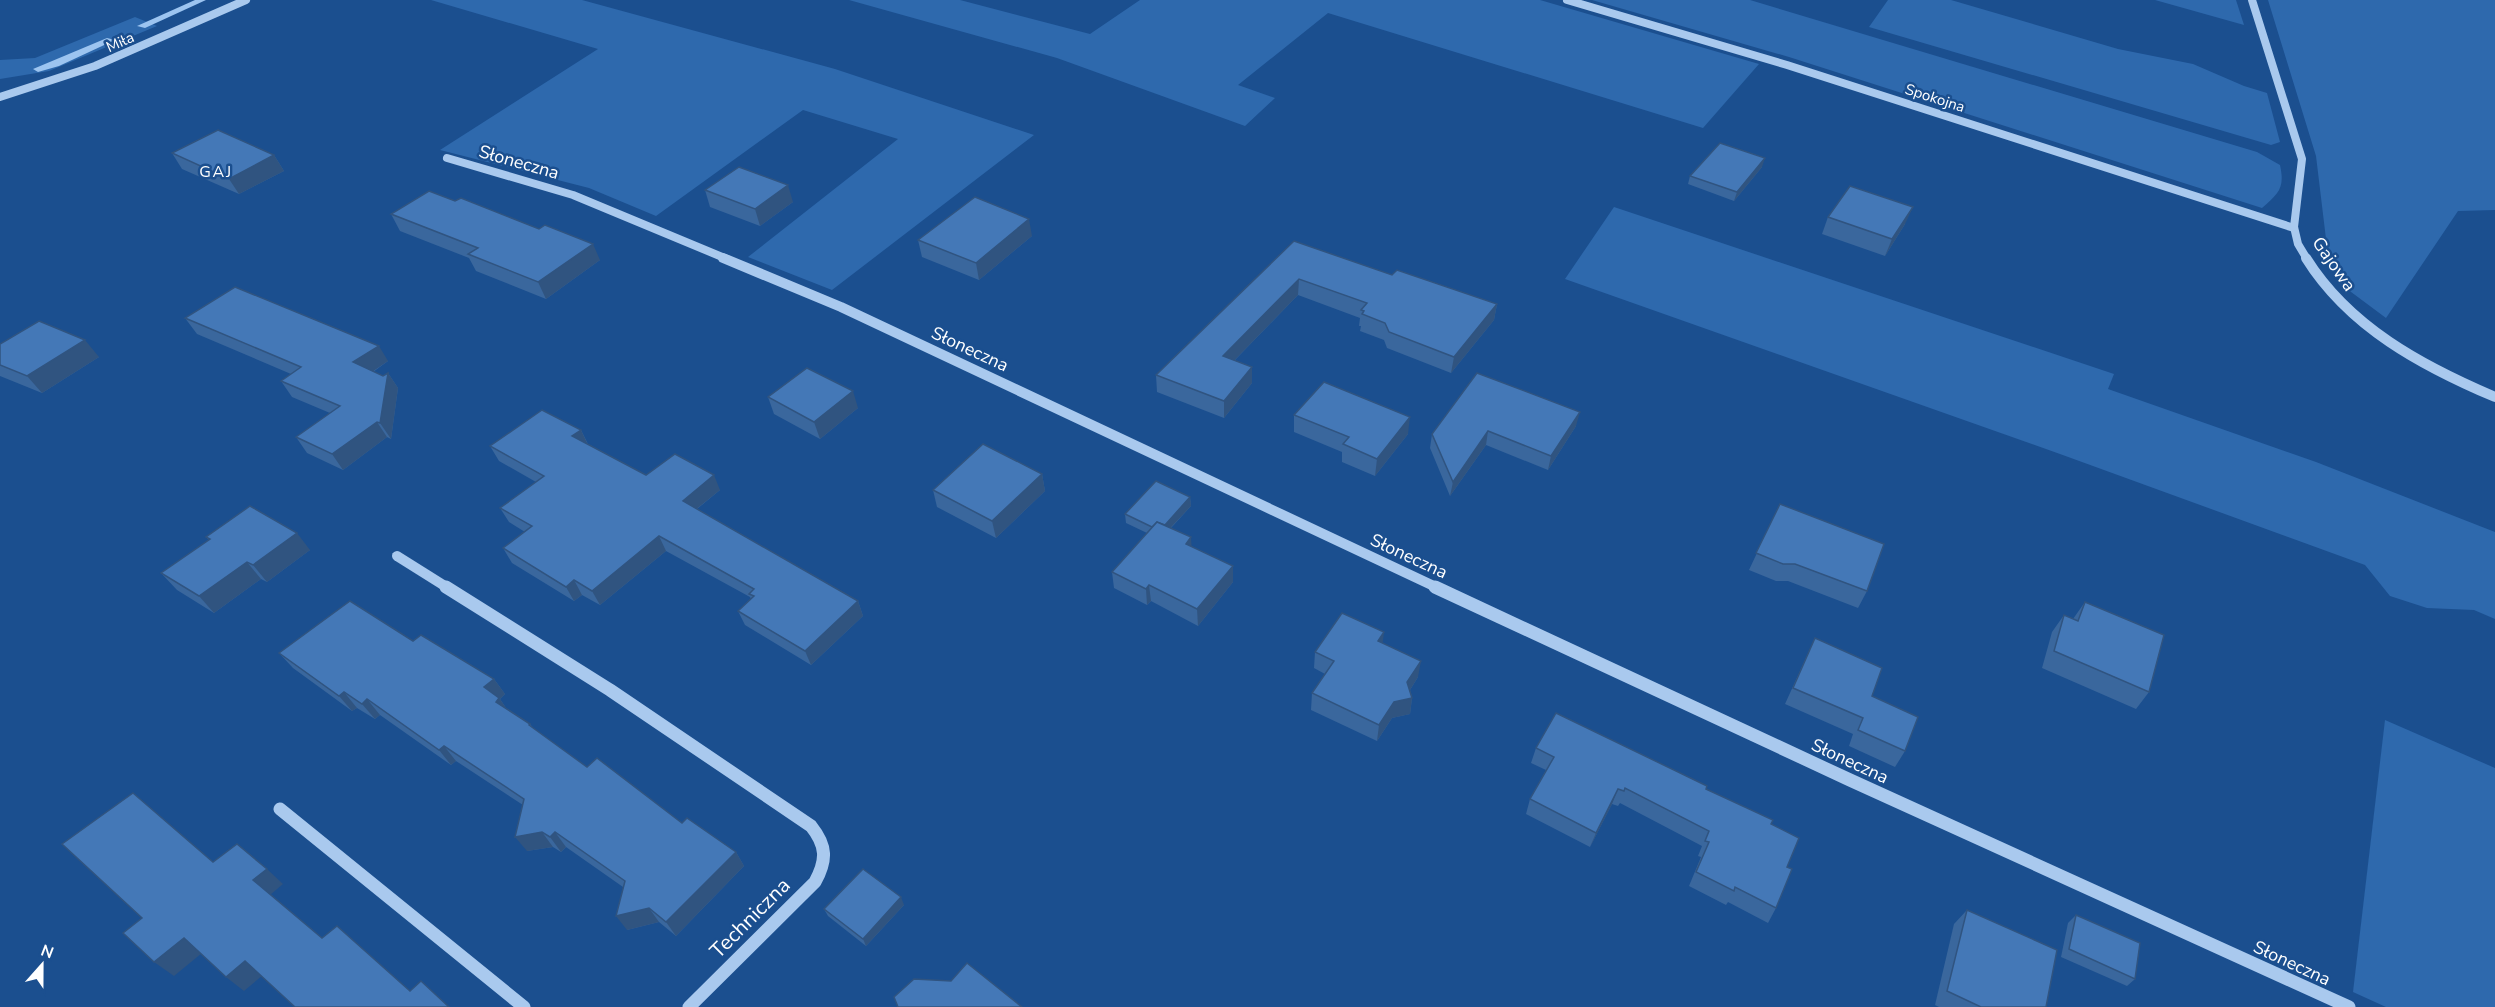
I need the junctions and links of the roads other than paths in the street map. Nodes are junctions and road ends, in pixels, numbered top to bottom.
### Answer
1 (246, 0) edge
2 (1567, 0) edge
3 (2252, 0) edge
4 (0, 97) edge
5 (447, 158) dead end
6 (2294, 228) junction
7 (2495, 397) edge
8 (397, 556) dead end
9 (280, 809) dead end
10 (696, 1005) edge
11 (524, 1007) edge
12 (2349, 1007) edge

1 - 4 street, Miła
2 - 6 street, Spokojna
3 - 6 street, Gajowa
5 - 12 street, Słoneczna
6 - 7 street, Gajowa
8 - 10 street, Techniczna
9 - 11 street

